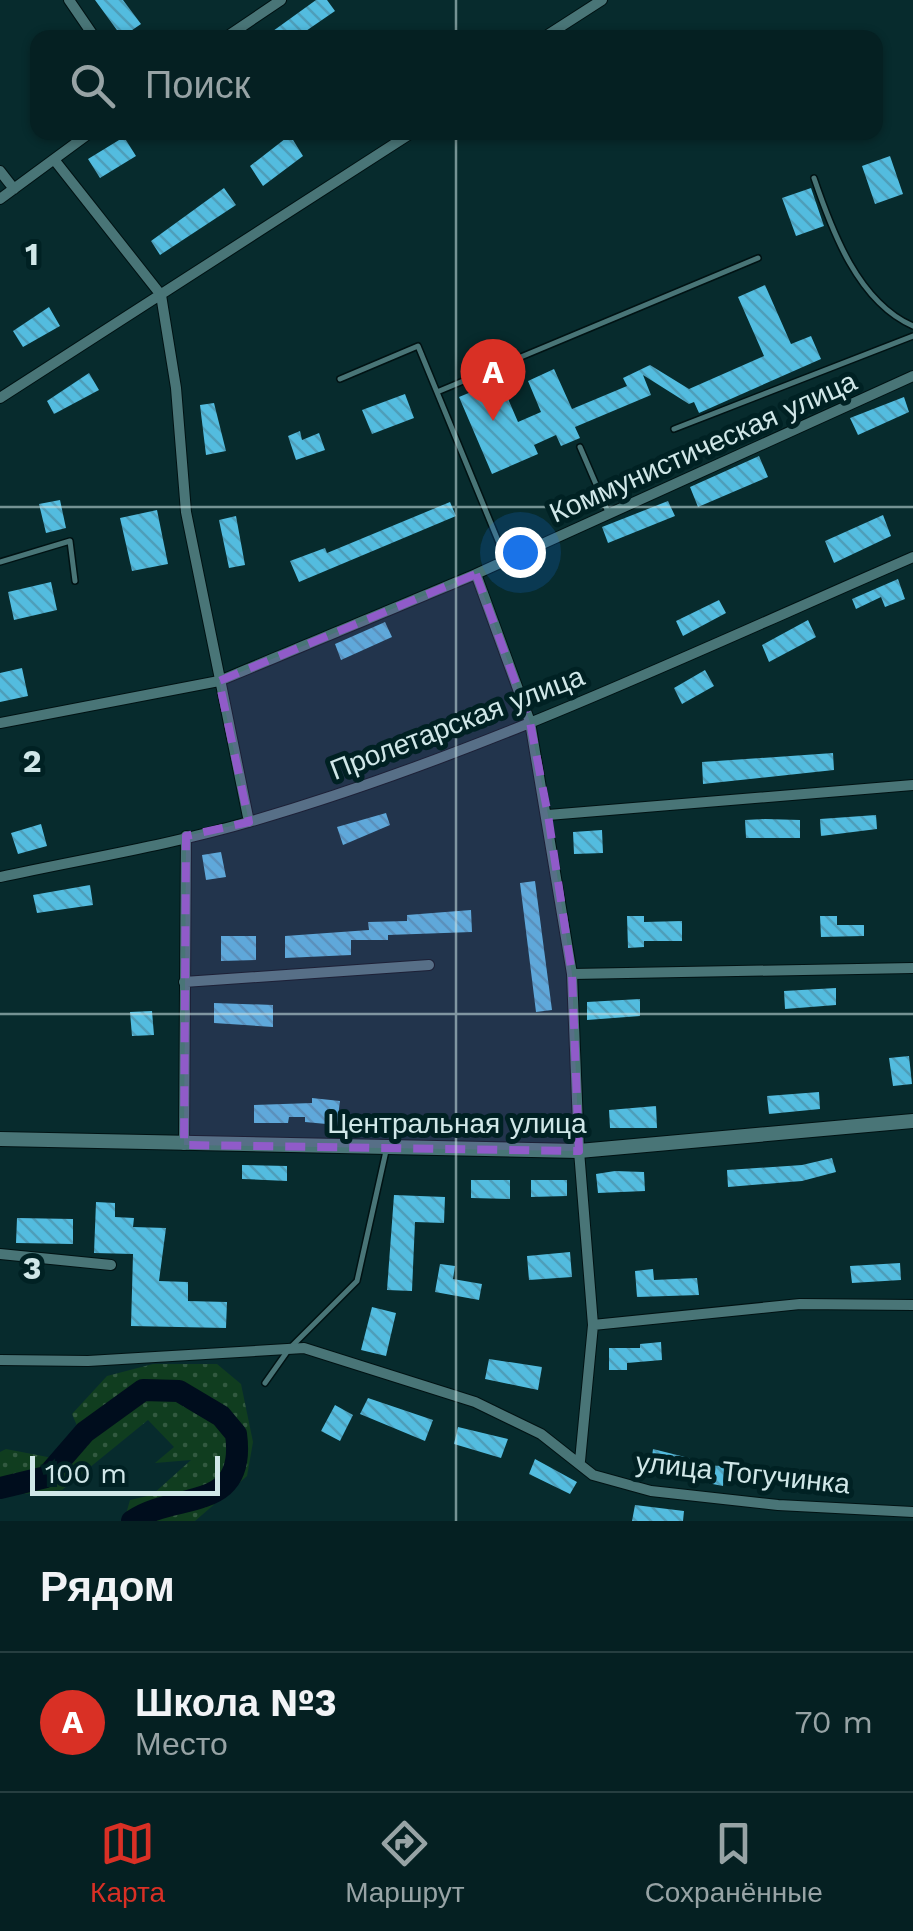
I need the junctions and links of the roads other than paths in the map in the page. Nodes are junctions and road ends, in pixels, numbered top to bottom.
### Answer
1 (68, 0) edge
2 (281, 0) edge
3 (602, 0) edge
4 (266, 5) edge
5 (89, 30) edge
6 (235, 30) edge
7 (555, 30) edge
8 (82, 140) edge
9 (401, 140) edge
10 (56, 162) junction
11 (0, 171) edge
12 (814, 178) dead end
13 (14, 189) junction
14 (0, 199) edge
15 (758, 258) dead end
16 (161, 295) junction
17 (913, 326) edge
18 (913, 336) edge
19 (913, 376) edge
20 (340, 379) dead end
21 (437, 392) junction
22 (0, 398) edge
23 (674, 429) dead end
24 (580, 447) dead end
25 (610, 514) junction
26 (913, 556) edge
27 (506, 560) junction
28 (0, 562) edge
29 (476, 574) junction
30 (75, 581) dead end
31 (219, 681) junction
32 (530, 722) junction
33 (0, 723) edge
34 (913, 785) edge
35 (548, 815) junction
36 (249, 822) junction
37 (186, 836) junction
38 (0, 877) edge
39 (429, 966) dead end
40 (913, 968) edge
41 (572, 974) junction
42 (184, 982) junction
43 (913, 1121) edge
44 (0, 1139) edge
45 (184, 1145) junction
46 (387, 1148) junction
47 (579, 1151) junction
48 (0, 1254) edge
49 (111, 1265) dead end
50 (913, 1305) edge
51 (594, 1326) junction
52 (289, 1349) junction
53 (0, 1360) edge
54 (265, 1383) dead end
55 (580, 1461) junction
56 (913, 1512) edge

1 - 5 street
2 - 4 street
3 - 7 street
4 - 6 street
8 - 10 street
9 - 16 street
10 - 13 street
10 - 16 street
11 - 13 street
12 - 17 lane
13 - 14 street
15 - 21 lane
16 - 22 street
16 - 31 street
18 - 23 lane
19 - 25 street, Коммунистическая улица
20 - 21 lane
21 - 27 lane
24 - 25 lane
25 - 27 street, Коммунистическая улица
26 - 32 street, Пролетарская улица
27 - 29 street, Коммунистическая улица
28 - 30 lane
29 - 31 street, Коммунистическая улица
29 - 32 street
31 - 33 street, Коммунистическая улица
31 - 36 street
32 - 35 street
32 - 36 street, Пролетарская улица
34 - 35 street
35 - 41 street
36 - 37 street, Пролетарская улица
37 - 38 street, Пролетарская улица
37 - 42 street
39 - 42 street
40 - 41 street
41 - 47 street
42 - 45 street
43 - 47 main road, Центральная улица
44 - 45 main road, Центральная улица
45 - 46 main road, Центральная улица
46 - 47 main road, Центральная улица
46 - 52 lane
47 - 51 street
48 - 49 street
50 - 51 street
51 - 55 street
52 - 53 street, улица Тогучинка
52 - 54 lane
52 - 55 street, улица Тогучинка
55 - 56 street, улица Тогучинка

